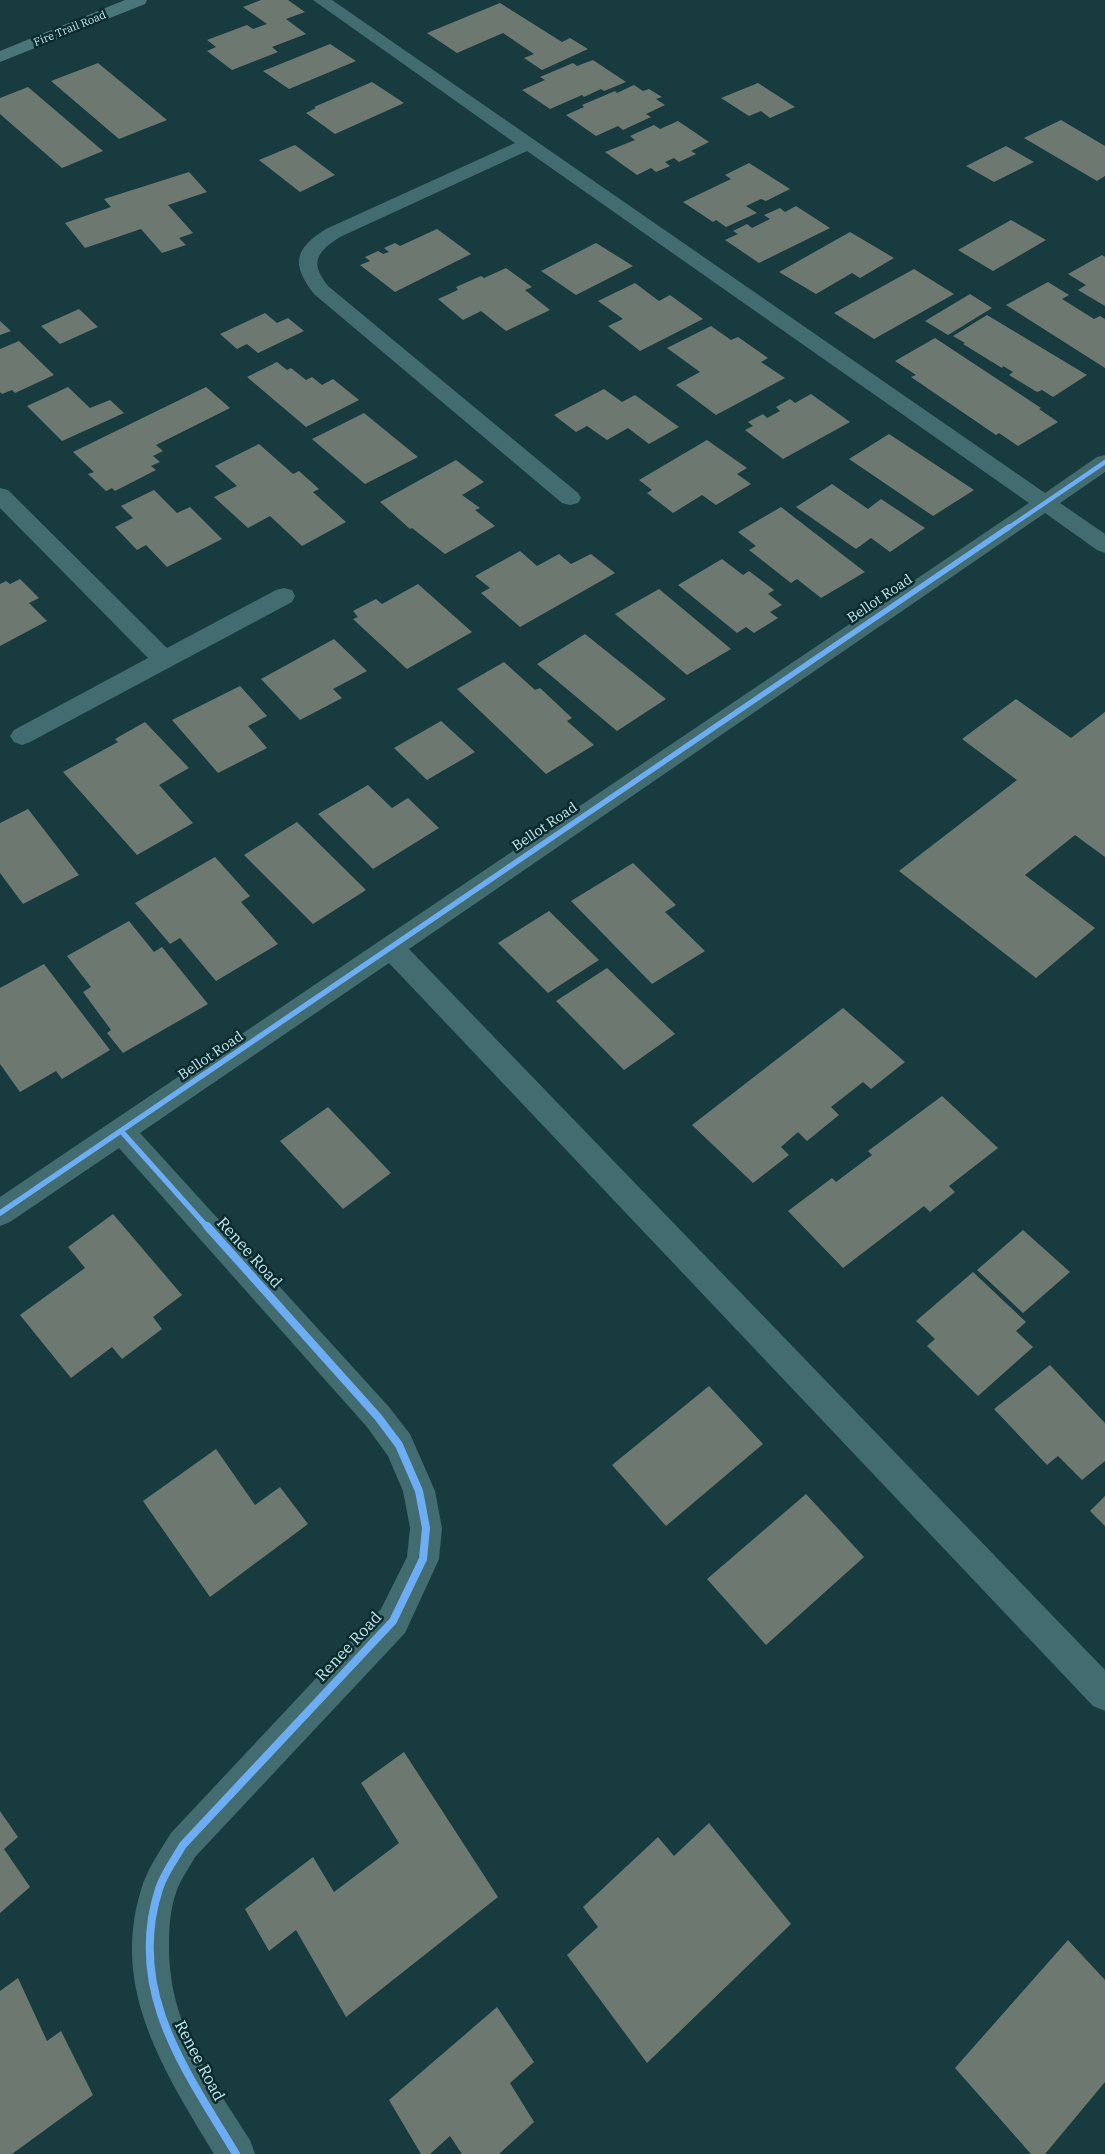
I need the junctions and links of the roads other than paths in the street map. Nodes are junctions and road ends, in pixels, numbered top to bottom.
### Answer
1 (139, 0) edge
2 (321, 0) edge
3 (0, 57) edge
4 (528, 144) junction
5 (1105, 462) edge
6 (0, 495) edge
7 (570, 498) dead end
8 (1044, 502) junction
9 (1105, 545) edge
10 (284, 596) dead end
11 (164, 660) junction
12 (22, 736) dead end
13 (390, 948) junction
14 (122, 1132) junction
15 (0, 1213) edge
16 (1105, 1694) edge
17 (236, 2154) edge

1 - 3 main road, Fire Trail Road
2 - 4 street
4 - 7 street
4 - 8 street
5 - 8 street, Bellot Road
6 - 11 street
8 - 9 street
8 - 13 street, Bellot Road
10 - 11 street
11 - 12 street
13 - 14 street, Bellot Road
13 - 16 street
14 - 15 street, Bellot Road
14 - 17 street, Renee Road

